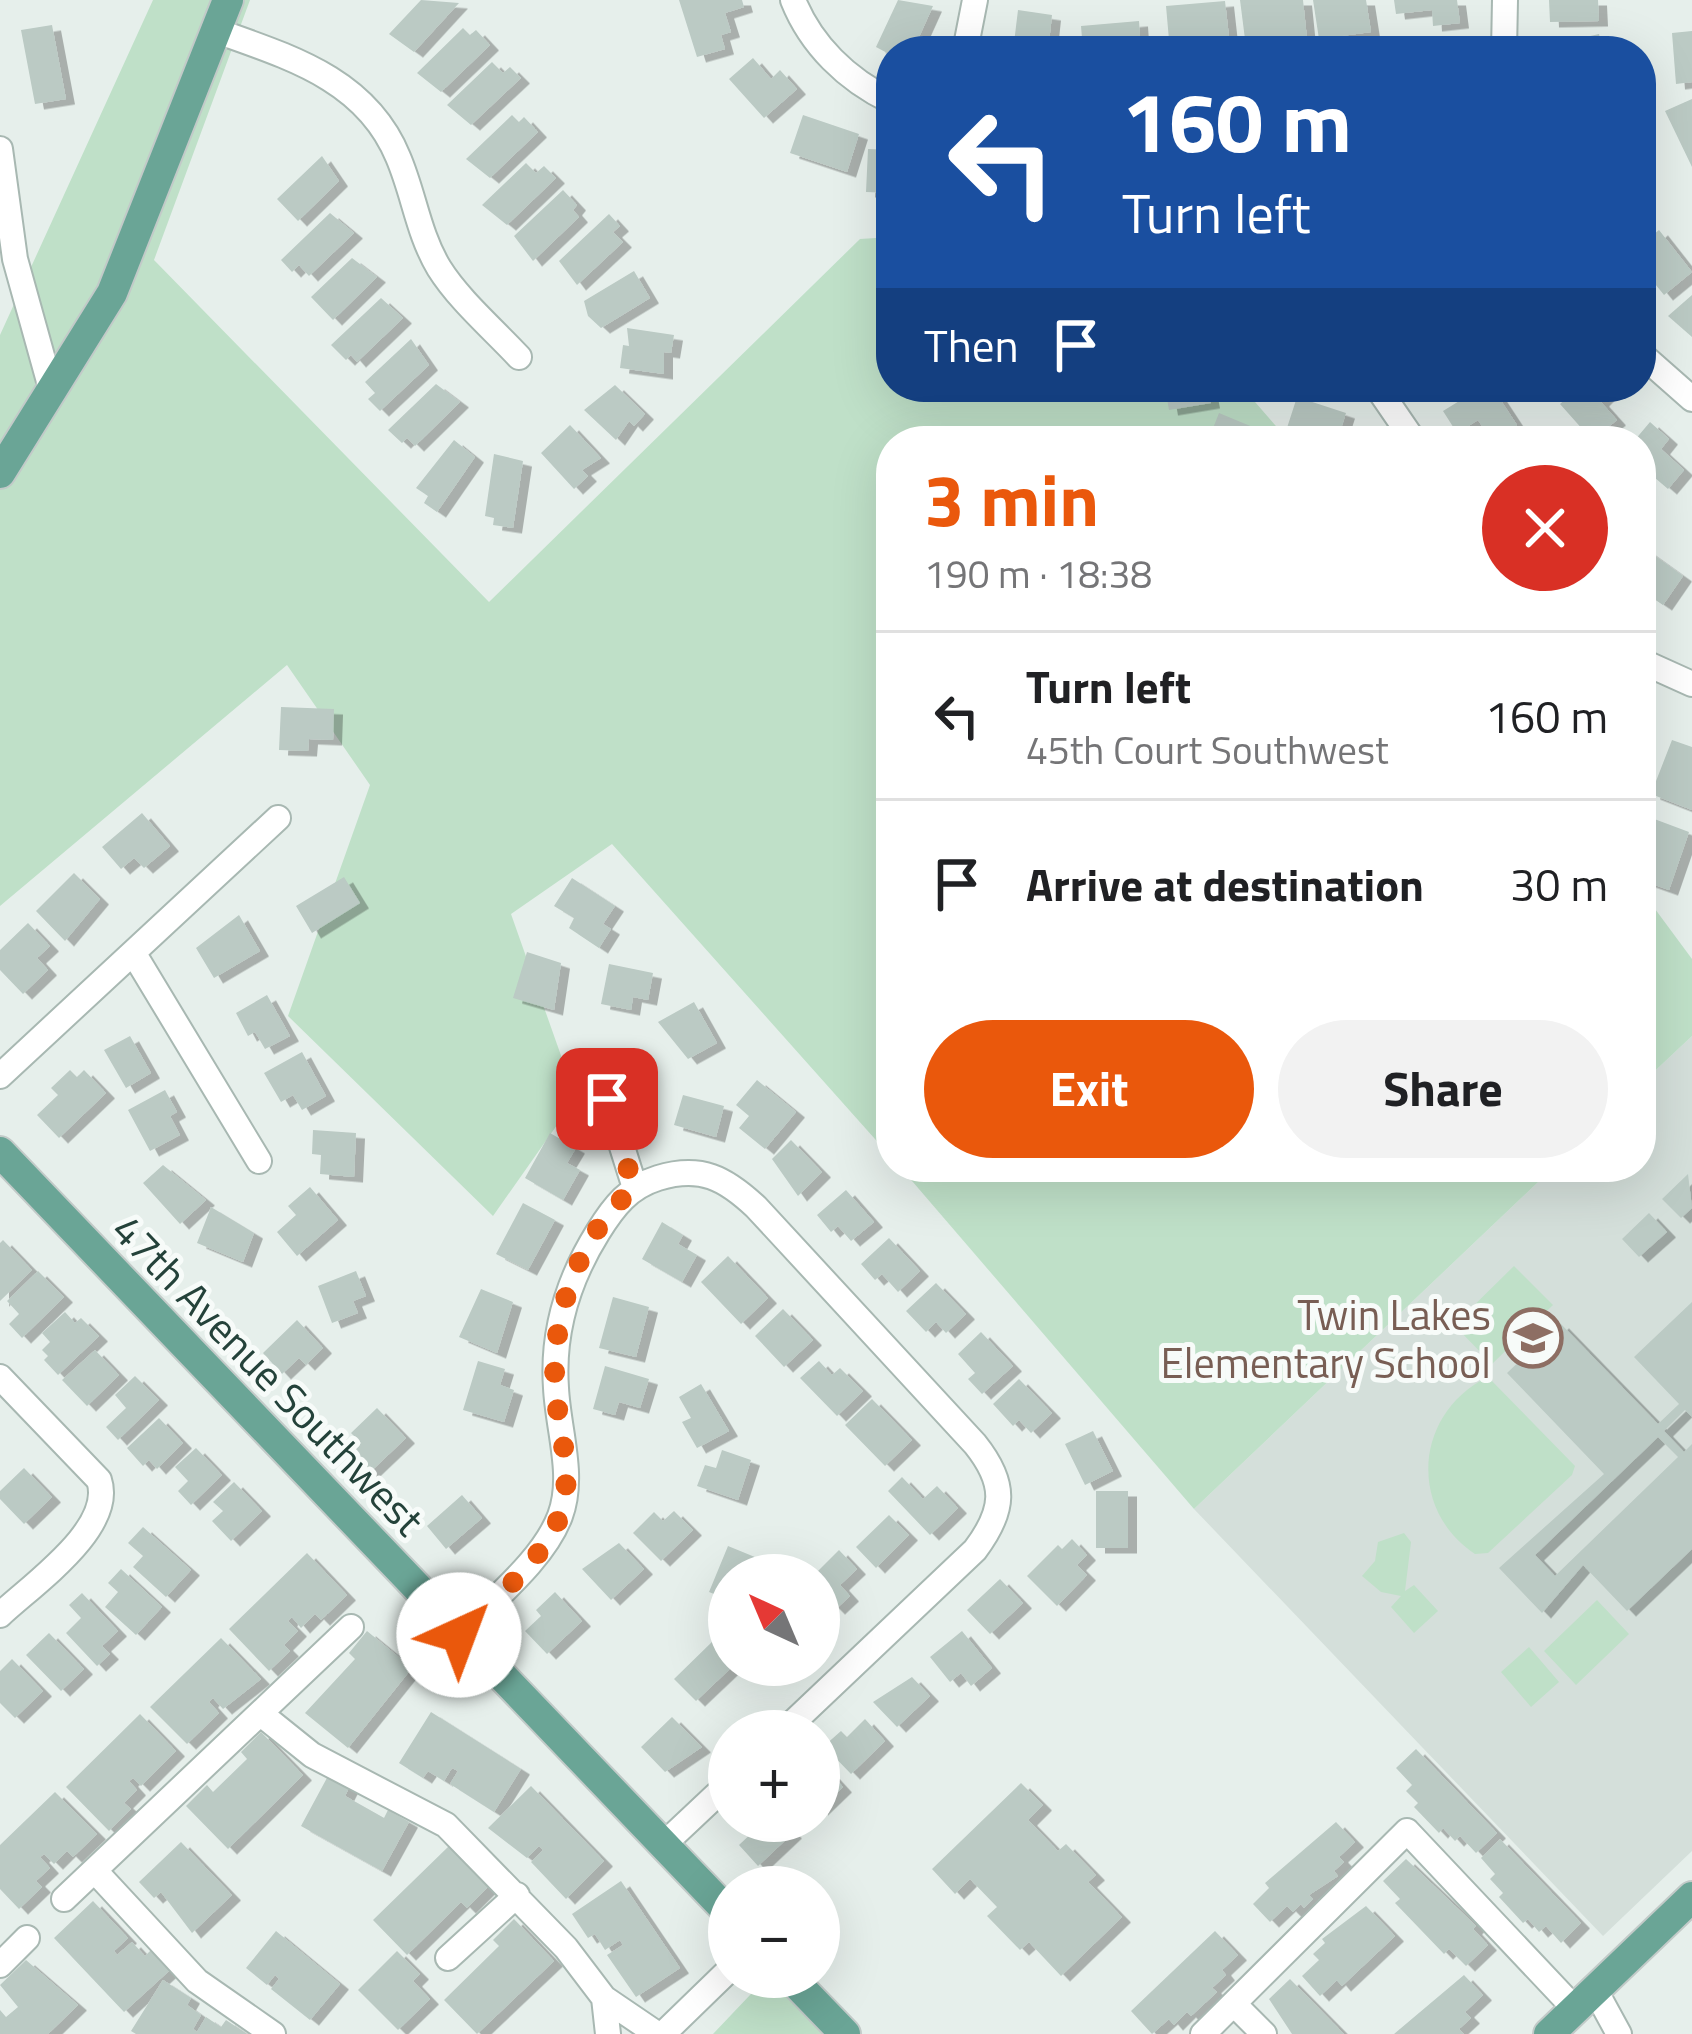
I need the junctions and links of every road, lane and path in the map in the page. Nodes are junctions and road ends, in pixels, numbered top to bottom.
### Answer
1 (228, 0) edge
2 (793, 0) edge
3 (975, 0) edge
4 (1505, 0) edge
5 (217, 31) junction
6 (968, 36) edge
7 (1504, 36) edge
8 (876, 91) edge
9 (0, 149) edge
10 (8, 261) edge
11 (519, 357) dead end
12 (1656, 367) edge
13 (52, 392) junction
14 (1692, 399) edge
15 (0, 473) edge
16 (1656, 668) edge
17 (1692, 684) edge
18 (278, 818) dead end
19 (134, 953) junction
20 (608, 1065) dead end
21 (0, 1076) edge
22 (0, 1152) edge
23 (260, 1161) dead end
24 (634, 1188) junction
25 (0, 1377) edge
26 (0, 1615) edge
27 (351, 1627) dead end
28 (459, 1635) junction
29 (806, 1710) edge
30 (261, 1714) junction
31 (708, 1803) edge
32 (662, 1846) junction
33 (95, 1870) junction
34 (708, 1891) edge
35 (517, 1894) junction
36 (1692, 1898) edge
37 (64, 1899) dead end
38 (27, 1938) dead end
39 (448, 1958) dead end
40 (0, 1964) edge
41 (708, 1989) edge
42 (604, 1997) junction
43 (810, 1998) edge
44 (1585, 2000) junction
45 (1234, 2004) junction
46 (273, 2034) edge
47 (608, 2034) edge
48 (660, 2034) edge
49 (845, 2034) edge
50 (1203, 2034) edge
51 (1264, 2034) edge
52 (1549, 2034) edge
53 (1619, 2034) edge

1 - 5 main road
2 - 8 street
3 - 6 street
4 - 7 street
5 - 11 street
5 - 13 main road
9 - 10 street
10 - 13 street
12 - 14 street
13 - 15 main road
16 - 17 street
18 - 19 street
19 - 21 street
19 - 23 street
20 - 24 street
22 - 28 main road, 47th Avenue Southwest
24 - 28 street
24 - 29 street
25 - 26 street
27 - 30 street
28 - 32 main road, 47th Avenue Southwest
30 - 33 street
30 - 35 street
31 - 32 street
32 - 34 main road, 47th Avenue Southwest
33 - 37 street
33 - 46 street
35 - 39 street
35 - 42 street
36 - 44 main road
38 - 40 street
41 - 48 street
42 - 47 street
42 - 48 street
43 - 49 main road
44 - 45 street
44 - 52 main road
44 - 53 street
45 - 50 street
45 - 51 street

